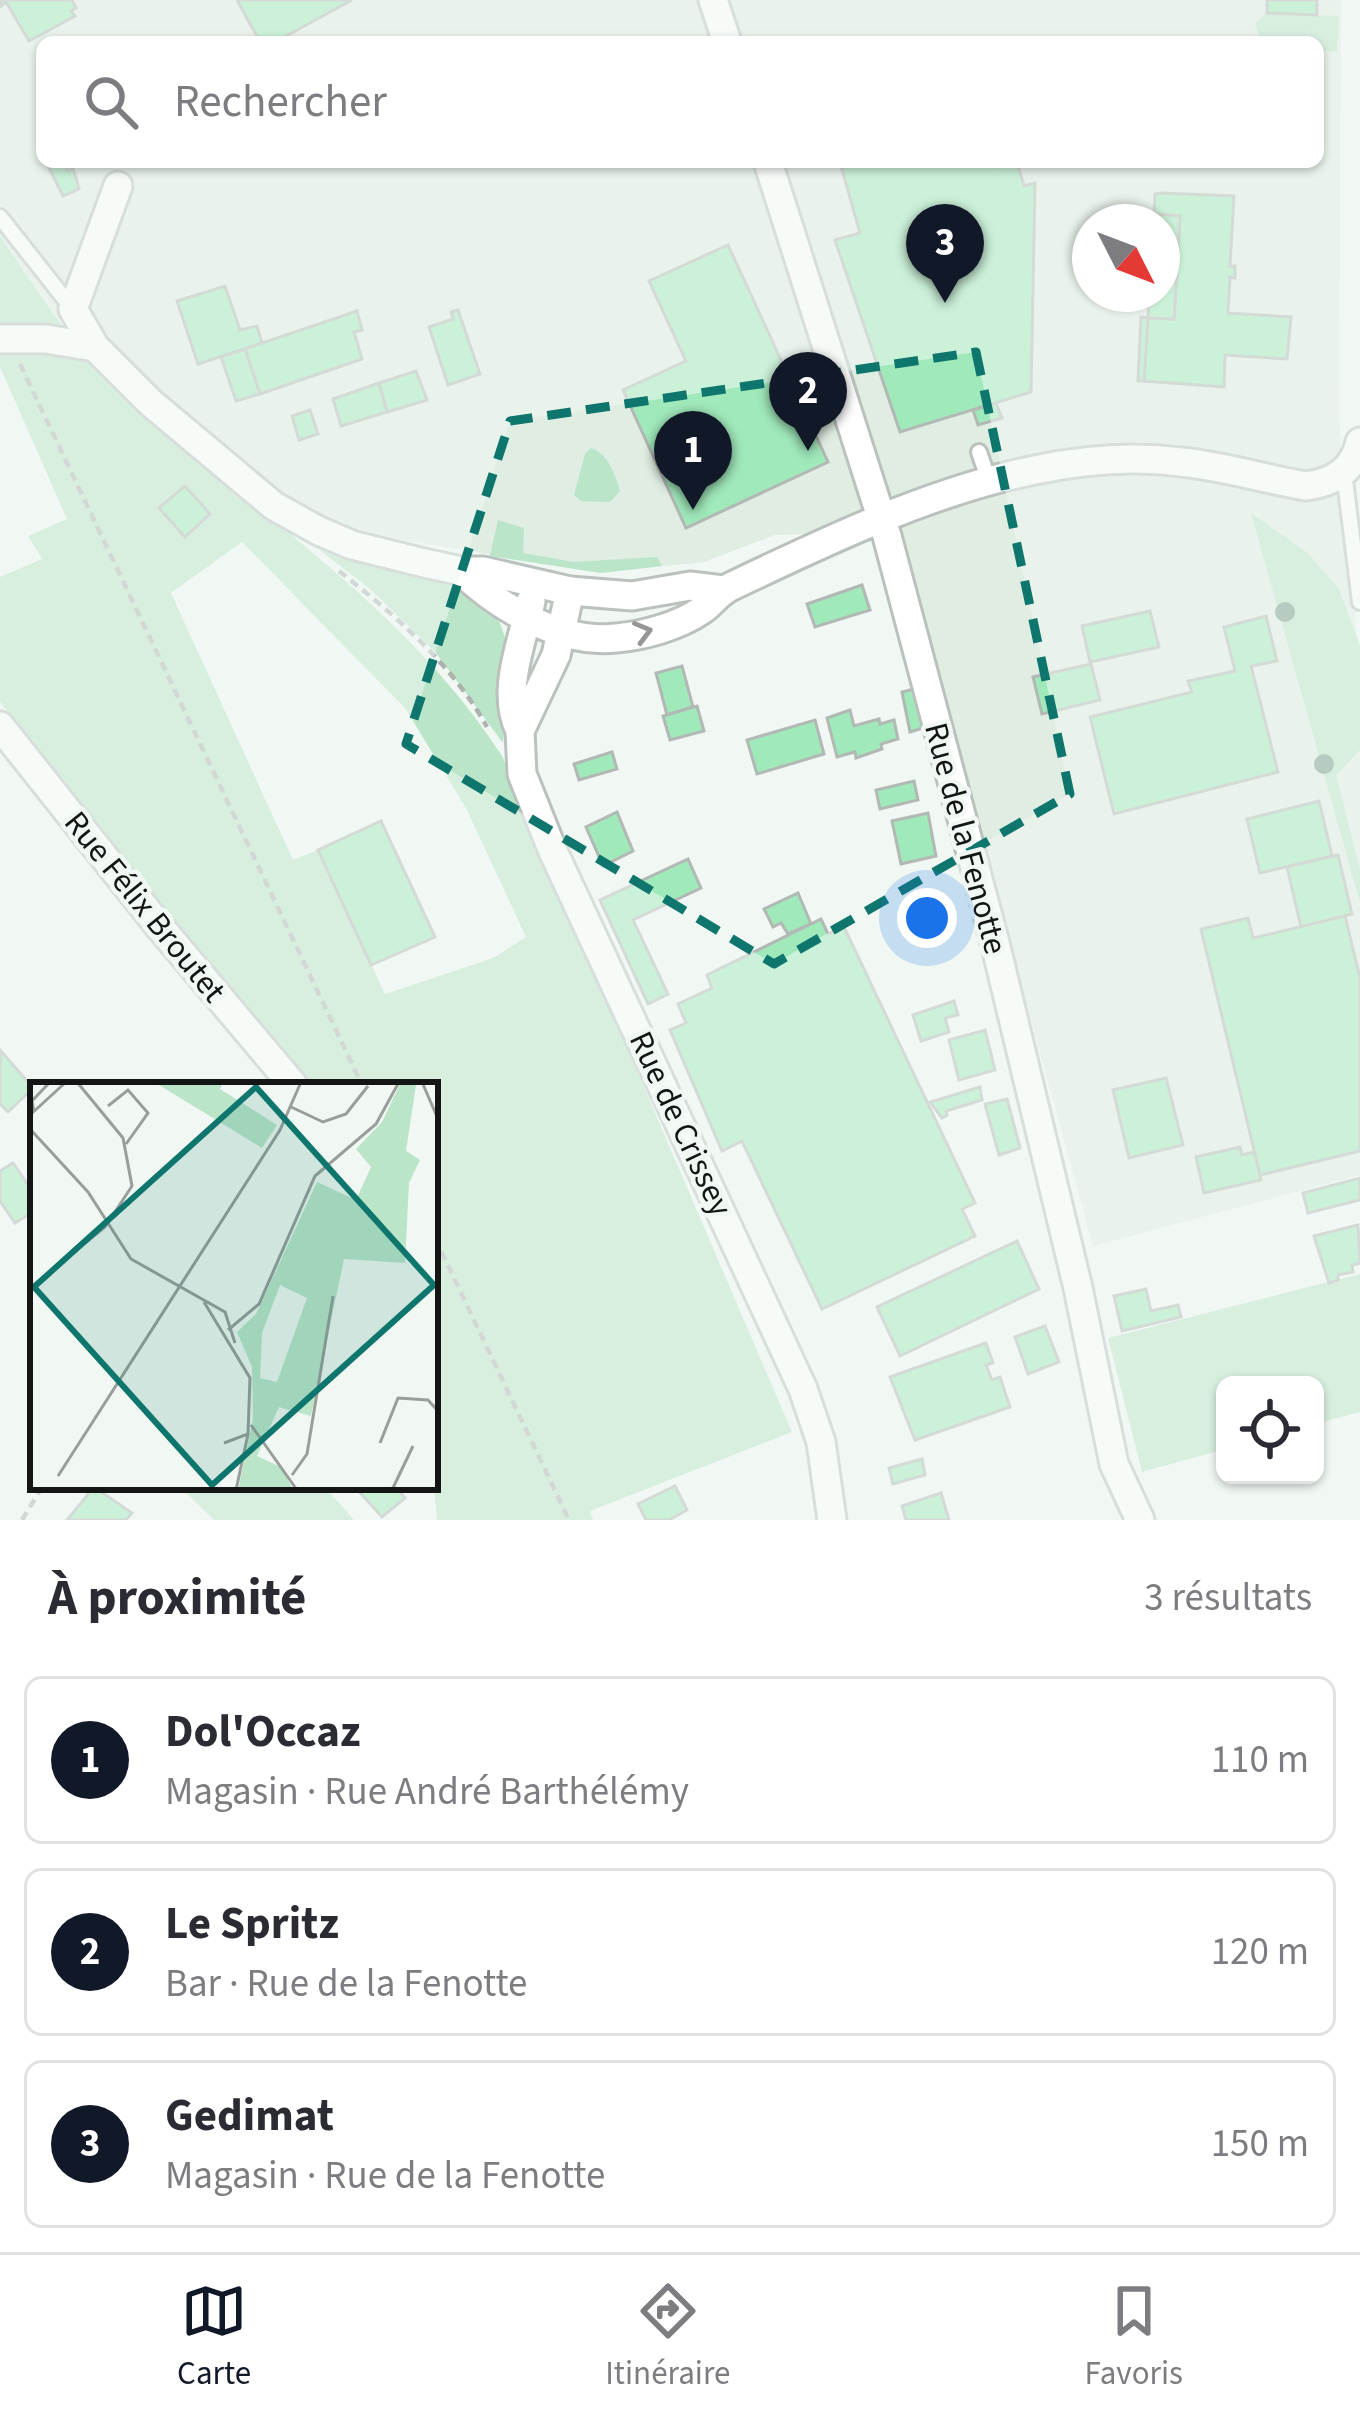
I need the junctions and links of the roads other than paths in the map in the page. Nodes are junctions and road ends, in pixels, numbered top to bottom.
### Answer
1 (713, 0) edge
2 (726, 36) edge
3 (770, 168) edge
4 (118, 185) dead end
5 (0, 218) edge
6 (73, 309) junction
7 (4, 339) edge
8 (95, 347) junction
9 (1360, 442) edge
10 (980, 452) dead end
11 (1352, 477) edge
12 (989, 481) junction
13 (882, 520) junction
14 (461, 571) junction
15 (534, 585) junction
16 (723, 590) junction
17 (570, 591) junction
18 (1360, 602) edge
19 (527, 618) junction
20 (563, 631) junction
21 (0, 726) edge
22 (520, 731) junction
23 (290, 1082) edge
24 (832, 1520) edge
25 (1140, 1520) edge

1 - 2 street
3 - 13 street, Rue de la Fenotte
4 - 6 street
5 - 6 lane
6 - 8 street
7 - 8 street
8 - 14 street
9 - 11 street
10 - 12 lane
11 - 12 street
11 - 18 lane
12 - 13 street
13 - 16 street
13 - 25 street, Rue de la Fenotte
14 - 15 street
14 - 19 street
15 - 17 street
15 - 19 street, Rue de Crissey
16 - 17 street
20 -> 16 street
17 - 20 street, Rue de Crissey
19 - 20 street
19 - 22 street, Rue de Crissey
20 - 22 street, Rue de Crissey
21 - 23 street, Rue Félix Broutet
22 - 24 street, Rue de Crissey

